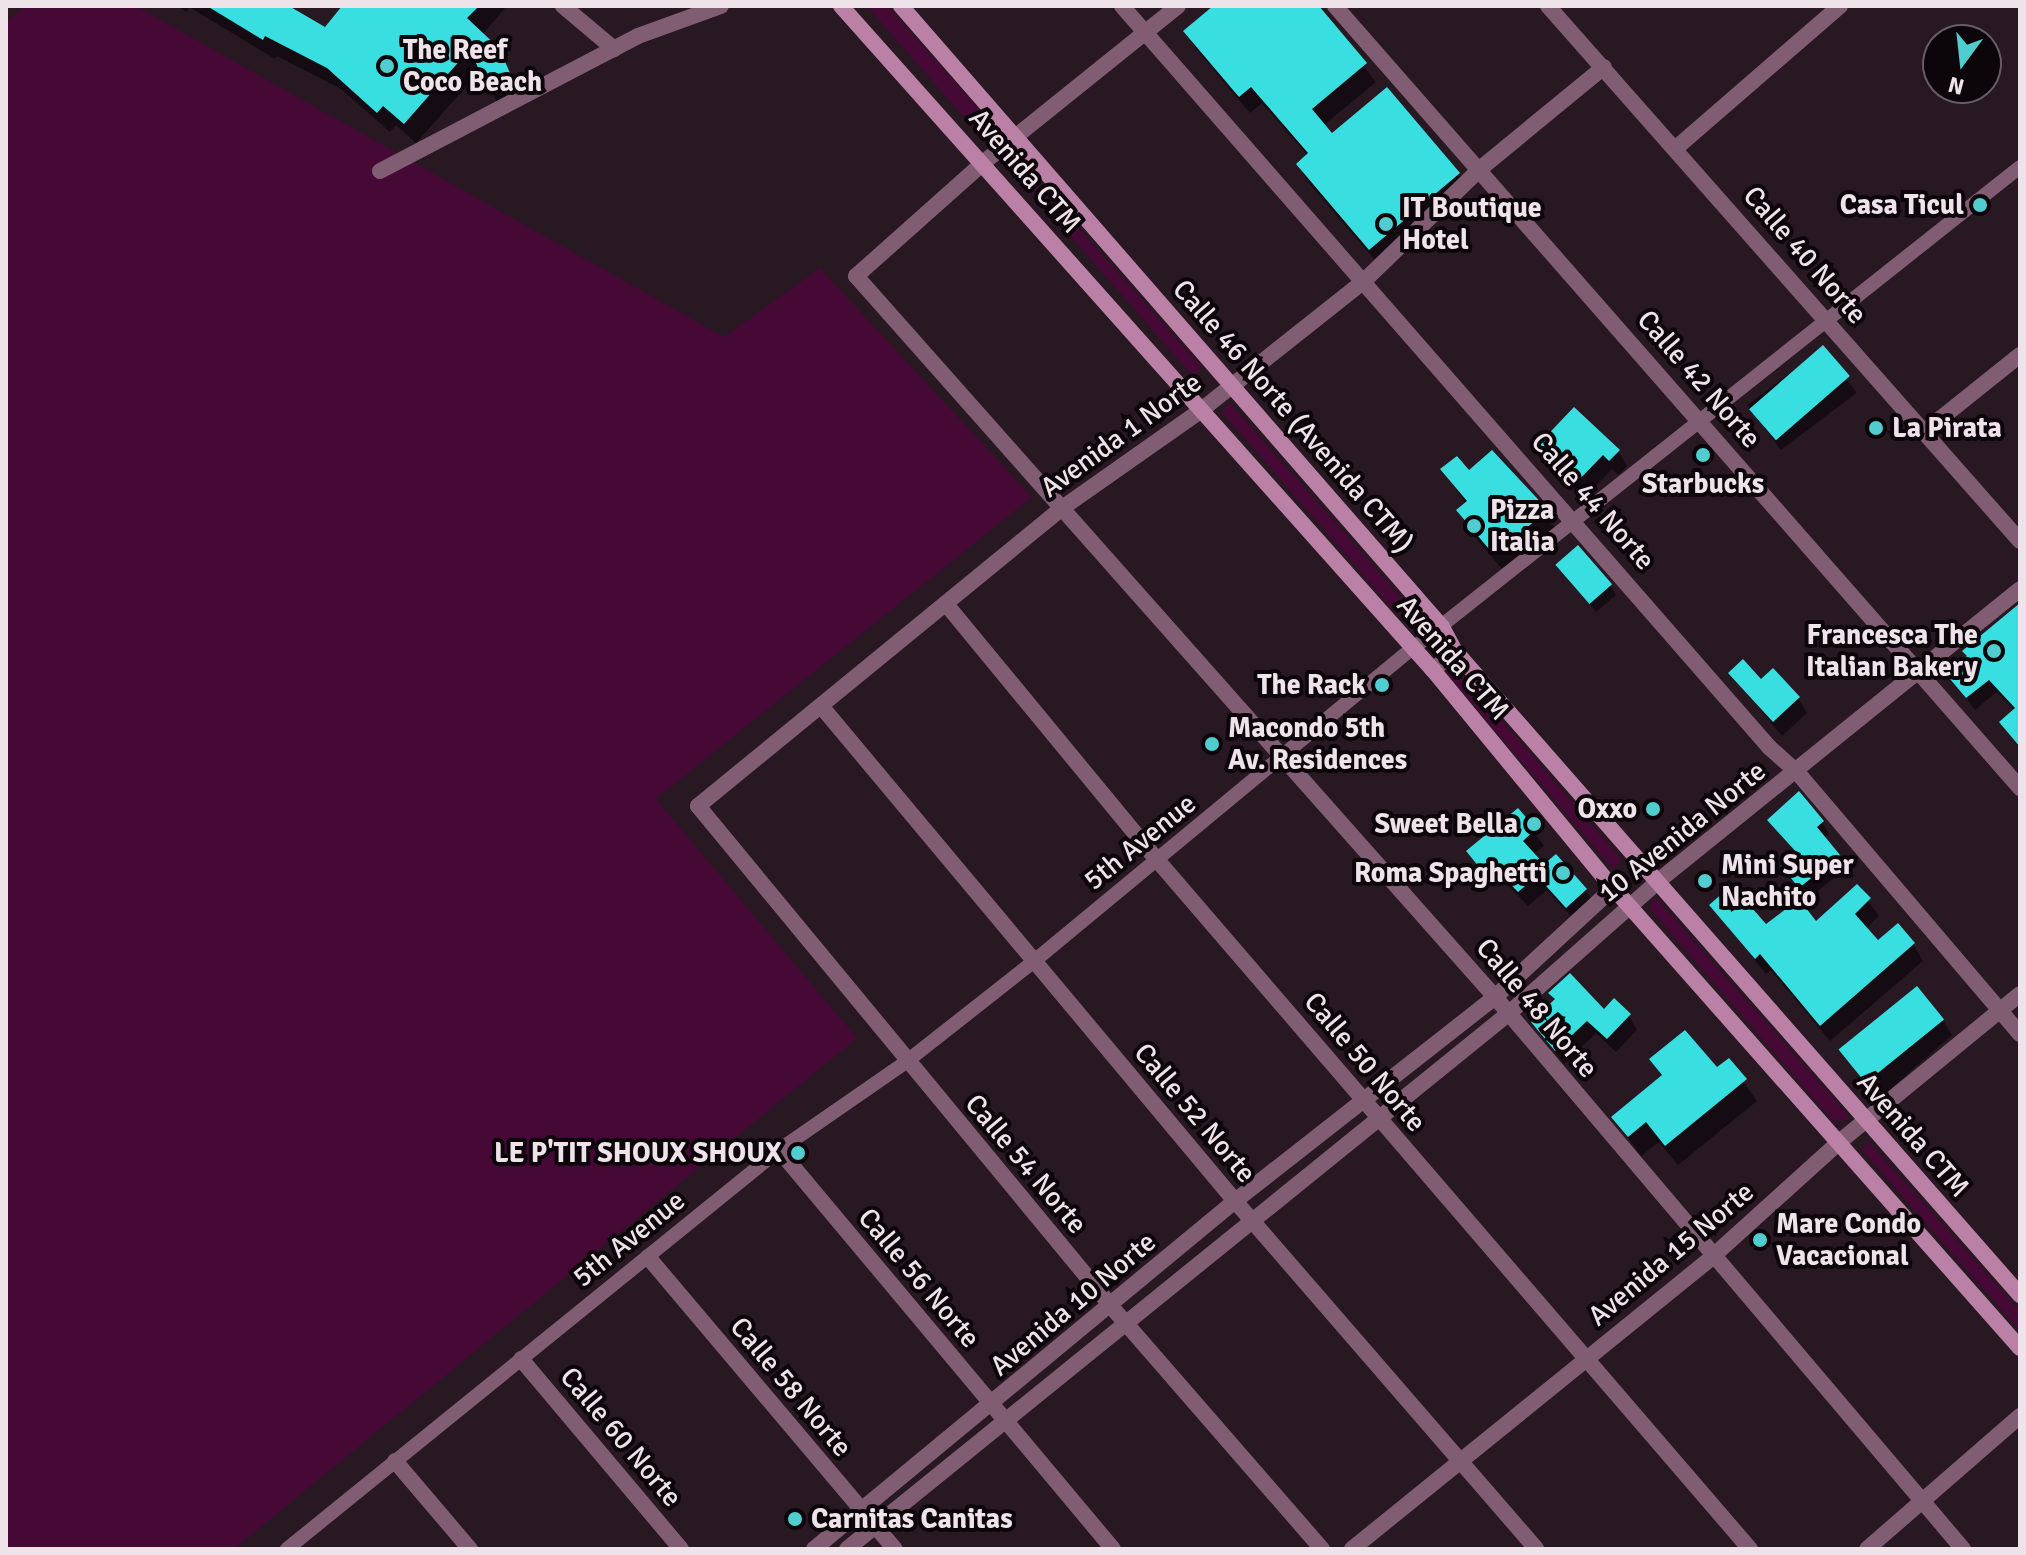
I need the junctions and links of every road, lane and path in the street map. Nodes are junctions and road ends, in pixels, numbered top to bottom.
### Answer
1 (563, 6) edge
2 (721, 6) edge
3 (841, 6) edge
4 (901, 6) edge
5 (1122, 6) edge
6 (1178, 6) edge
7 (1335, 6) edge
8 (1548, 6) edge
9 (1840, 6) edge
10 (1145, 31) junction
11 (614, 49) junction
12 (1604, 67) junction
13 (1016, 138) junction
14 (1676, 148) junction
15 (983, 163) junction
16 (2020, 167) edge
17 (1481, 168) junction
18 (380, 171) dead end
19 (1365, 280) junction
20 (1826, 320) junction
21 (2020, 355) edge
22 (1233, 385) junction
23 (1200, 411) junction
24 (1701, 420) junction
25 (1925, 431) junction
26 (1065, 506) junction
27 (1577, 521) junction
28 (2020, 541) edge
29 (2020, 589) edge
30 (946, 604) junction
31 (1442, 627) junction
32 (1412, 649) junction
33 (1455, 651) junction
34 (1433, 670) junction
35 (1918, 671) junction
36 (821, 706) junction
37 (1284, 758) junction
38 (1797, 772) junction
39 (2020, 788) edge
40 (698, 806) joint
41 (1158, 861) junction
42 (1641, 863) joint
43 (1657, 882) junction
44 (1613, 888) junction
45 (1631, 906) junction
46 (1033, 962) junction
47 (2020, 994) edge
48 (1495, 997) junction
49 (2000, 1010) junction
50 (1508, 1014) junction
51 (2020, 1034) edge
52 (906, 1062) junction
53 (1366, 1100) junction
54 (1379, 1118) junction
55 (1867, 1122) junction
56 (1838, 1143) junction
57 (779, 1150) junction
58 (1235, 1201) junction
59 (1252, 1218) junction
60 (648, 1257) junction
61 (1712, 1257) junction
62 (2020, 1295) edge
63 (1112, 1307) junction
64 (1126, 1320) junction
65 (2020, 1348) edge
66 (1587, 1358) junction
67 (521, 1359) junction
68 (990, 1406) junction
69 (2020, 1416) edge
70 (1004, 1421) junction
71 (1462, 1460) junction
72 (395, 1461) junction
73 (1924, 1504) junction
74 (861, 1509) junction
75 (876, 1526) junction
76 (287, 1549) edge
77 (470, 1549) edge
78 (681, 1549) edge
79 (814, 1549) edge
80 (847, 1549) edge
81 (895, 1549) edge
82 (1113, 1549) edge
83 (1322, 1549) edge
84 (1352, 1549) edge
85 (1536, 1549) edge
86 (1750, 1549) edge
87 (1867, 1549) edge
88 (1963, 1549) edge

1 - 11 street
2 - 11 street
3 - 15 main road, Avenida CTM
4 - 13 main road, Calle 46 Norte (Avenida CTM)
5 - 10 street, Calle 44 Norte
6 - 10 street
7 - 17 street, Calle 42 Norte
8 - 12 street, Calle 40 Norte
9 - 14 street
10 - 13 street
10 - 19 street, Calle 44 Norte
11 - 18 street
12 - 14 street, Calle 40 Norte
12 - 17 street, Avenida 1 Norte
13 - 15 street
13 - 22 main road, Calle 46 Norte (Avenida CTM)
14 - 20 street, Calle 40 Norte
15 - 23 main road, Avenida CTM
15 - 26 street, Calle 48 Norte
16 - 20 street, 5th Avenue
17 - 19 street, Avenida 1 Norte
17 - 24 street, Calle 42 Norte
19 - 22 street, Avenida 1 Norte
19 - 27 street, Calle 44 Norte
20 - 24 street, 5th Avenue
20 - 25 street, Calle 40 Norte
21 - 25 street
22 - 23 street, Avenida 1 Norte
22 - 31 main road, Calle 46 Norte (Avenida CTM)
23 - 26 street, Avenida 1 Norte
23 - 32 main road, Avenida CTM
24 - 27 street, 5th Avenue
24 - 35 street, Calle 42 Norte
25 - 28 street, Calle 40 Norte
26 - 30 street, Avenida 1 Norte
26 - 37 street, Calle 48 Norte
27 - 31 street, 5th Avenue
27 - 38 street, Calle 44 Norte
29 - 35 street, 10 Avenida Norte
30 - 36 street, Avenida 1 Norte
30 - 41 street, Calle 50 Norte
31 - 32 street, 5th Avenue
31 - 33 main road, Calle 46 Norte (Avenida CTM)
32 - 34 main road, Avenida CTM
32 - 37 street, 5th Avenue
33 - 34 street
33 - 42 main road, Calle 46 Norte (Avenida CTM)
34 - 44 main road, Avenida CTM
35 - 38 street, 10 Avenida Norte
35 - 39 street, Calle 42 Norte
36 - 40 street, Avenida 1 Norte
36 - 46 street, Calle 52 Norte
37 - 41 street, 5th Avenue
37 - 48 street, Calle 48 Norte
38 - 43 street, 10 Avenida Norte
38 - 49 street, Calle 44 Norte
40 - 52 street, Calle 54 Norte
41 - 46 street, 5th Avenue
41 - 53 street, Calle 50 Norte
42 - 43 main road, Avenida CTM
43 - 45 street, 10 Avenida Norte
43 - 55 main road, Avenida CTM
44 - 45 main road, Avenida CTM
44 - 48 street, 10 Avenida Norte
45 - 50 street, 10 Avenida Norte
45 - 56 main road, Avenida CTM
46 - 52 street, 5th Avenue
46 - 58 street, Calle 52 Norte
47 - 49 street, Avenida 15 Norte
48 - 50 street, Calle 48 Norte
48 - 53 street, 10 Avenida Norte
49 - 51 street, Calle 44 Norte
49 - 55 street, Avenida 15 Norte
50 - 54 street, 10 Avenida Norte
50 - 61 street, Calle 48 Norte
52 - 57 street, 5th Avenue
52 - 63 street, Calle 54 Norte
53 - 54 street, Calle 50 Norte
53 - 58 street, Avenida 10 Norte
54 - 59 street, Avenida 10 Norte
54 - 66 street, Calle 50 Norte
55 - 56 street, Avenida 15 Norte
55 - 62 main road, Avenida CTM
56 - 61 street, Avenida 15 Norte
56 - 65 main road, Avenida CTM
57 - 60 street, 5th Avenue
57 - 68 street, Calle 56 Norte
58 - 59 street, Calle 52 Norte
58 - 63 street, Avenida 10 Norte
59 - 64 street, Avenida 10 Norte
59 - 71 street, Calle 52 Norte
60 - 67 street, 5th Avenue
60 - 74 street, Calle 58 Norte
61 - 66 street, Avenida 15 Norte
61 - 73 street, Calle 48 Norte
63 - 64 street, Calle 54 Norte
63 - 68 street, Avenida 10 Norte
64 - 70 street, Avenida 10 Norte
64 - 83 street, Calle 54 Norte
66 - 71 street, Avenida 15 Norte
66 - 86 street, Calle 50 Norte
67 - 72 street, 5th Avenue
67 - 78 street, Calle 60 Norte
68 - 70 street, Calle 56 Norte
68 - 74 street, Avenida 10 Norte
69 - 73 street
70 - 75 street, Avenida 10 Norte
70 - 82 street, Calle 56 Norte
71 - 84 street, Avenida 15 Norte
71 - 85 street, Calle 52 Norte
72 - 76 street, 5th Avenue
72 - 77 street
73 - 87 street
73 - 88 street, Calle 48 Norte
74 - 75 street, Calle 58 Norte
74 - 79 street, Avenida 10 Norte
75 - 80 street, Avenida 10 Norte
75 - 81 street, Calle 58 Norte

